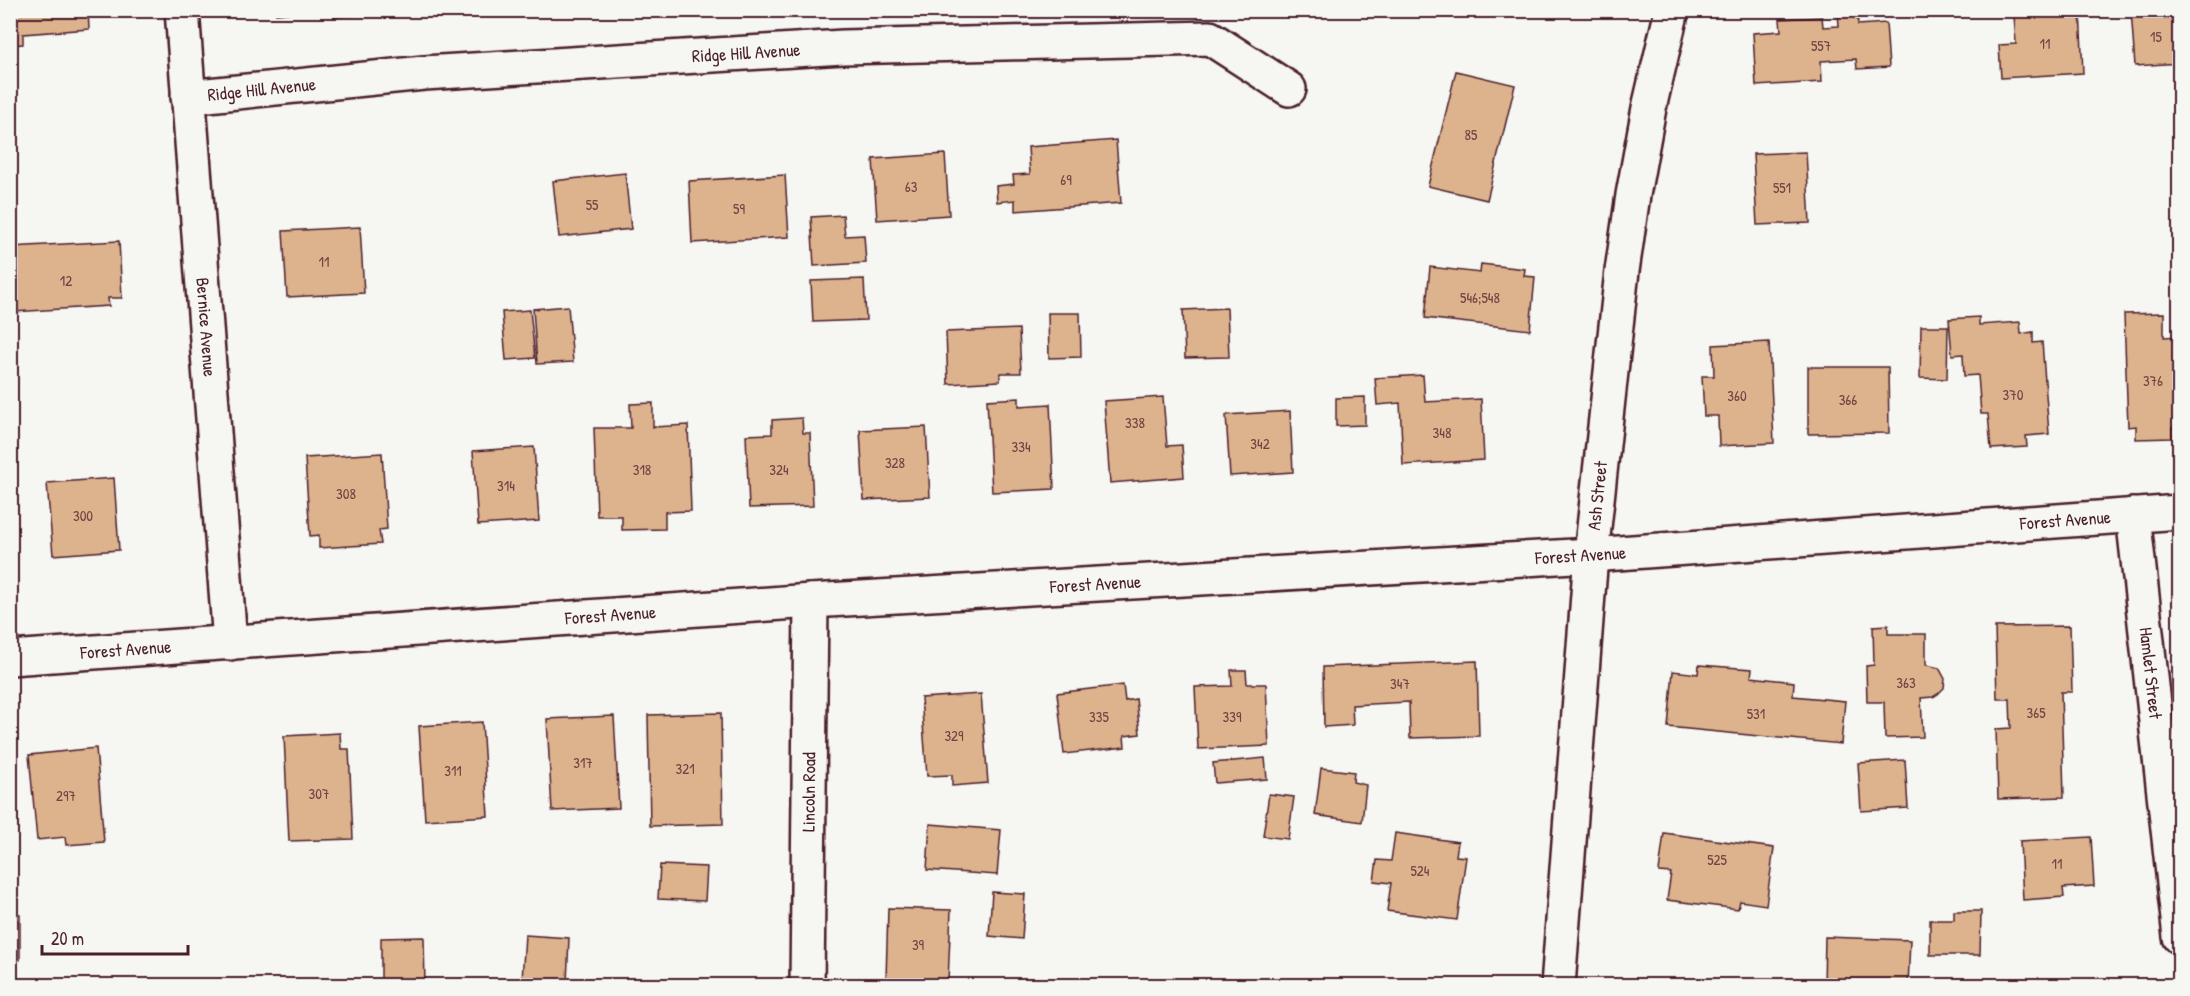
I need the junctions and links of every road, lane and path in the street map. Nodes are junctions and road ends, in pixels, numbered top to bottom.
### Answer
1 (182, 10) edge
2 (1672, 10) edge
3 (1290, 89) dead end
4 (188, 97) junction
5 (2180, 513) edge
6 (2133, 515) junction
7 (1591, 555) junction
8 (811, 601) junction
9 (230, 644) junction
10 (10, 658) edge
11 (2180, 937) edge
12 (807, 986) edge
13 (1558, 986) edge

1 - 4 street, Bernice Avenue
2 - 7 street, Ash Street
3 - 4 street, Ridge Hill Avenue
4 - 9 street, Bernice Avenue
5 - 6 street, Forest Avenue
6 - 7 street, Forest Avenue
6 - 11 street, Hamlet Street
7 - 8 street, Forest Avenue
7 - 13 street, Ash Street
8 - 9 street, Forest Avenue
8 - 12 street, Lincoln Road
9 - 10 street, Forest Avenue

